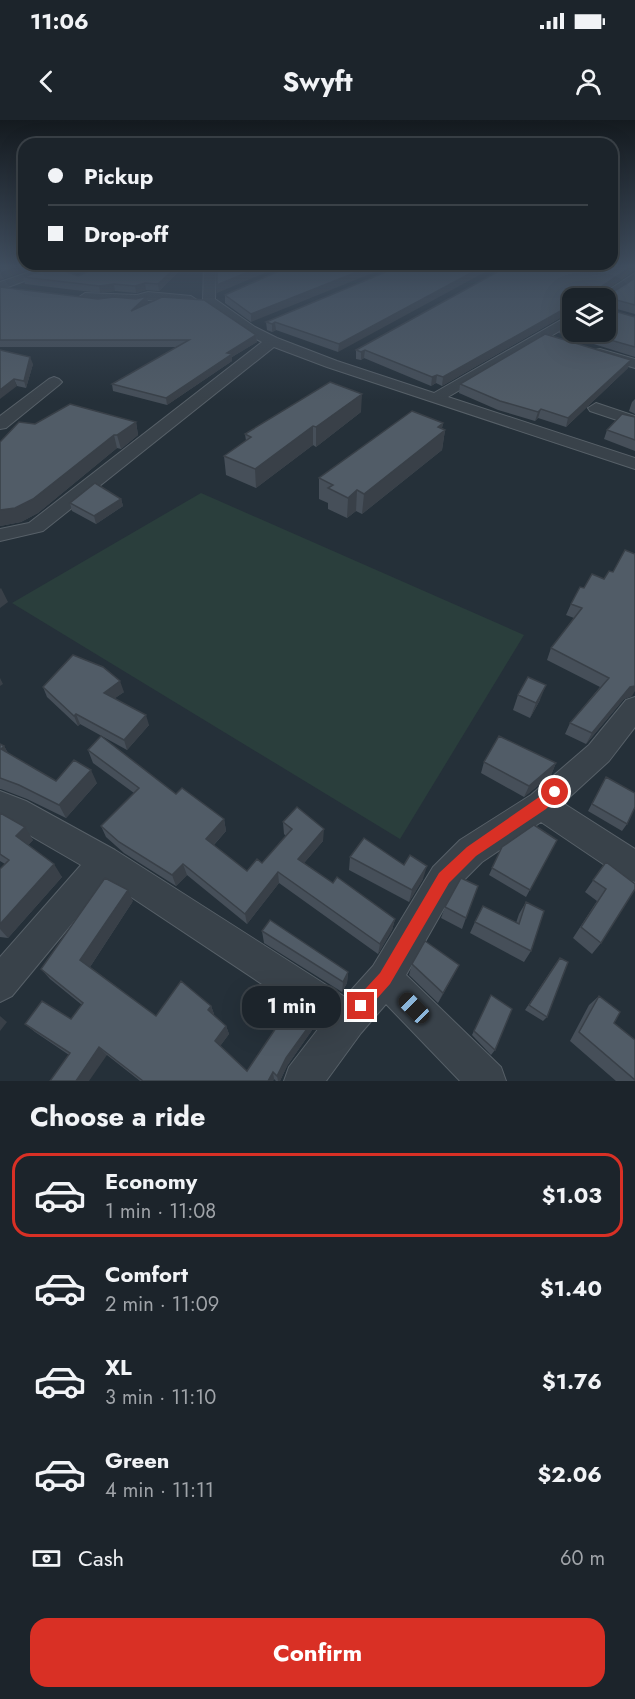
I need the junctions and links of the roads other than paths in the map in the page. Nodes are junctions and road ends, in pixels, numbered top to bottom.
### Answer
1 (227, 311) edge
2 (271, 322) edge
3 (562, 327) edge
4 (250, 330) junction
5 (272, 341) junction
6 (590, 350) edge
7 (351, 354) dead end
8 (332, 364) junction
9 (635, 364) edge
10 (54, 382) dead end
11 (436, 398) junction
12 (0, 404) edge
13 (20, 408) junction
14 (596, 408) dead end
15 (635, 422) edge
16 (0, 424) edge
17 (635, 464) edge
18 (0, 535) edge
19 (635, 708) edge
20 (0, 804) edge
21 (541, 804) junction
22 (104, 861) junction
23 (635, 867) edge
24 (385, 978) junction
25 (0, 984) edge
26 (348, 1020) junction
27 (303, 1081) edge
28 (487, 1081) edge

1 - 4 street
2 - 4 street
3 - 11 street
4 - 5 street
5 - 8 street
5 - 18 street
6 - 9 street
7 - 8 street
8 - 11 street
10 - 13 street
11 - 17 street
12 - 13 street
13 - 16 street
14 - 15 street
19 - 21 street
20 - 22 street
21 - 23 street
21 - 24 street
22 - 25 street
22 - 26 street
24 - 26 street
24 - 28 street
26 - 27 street

